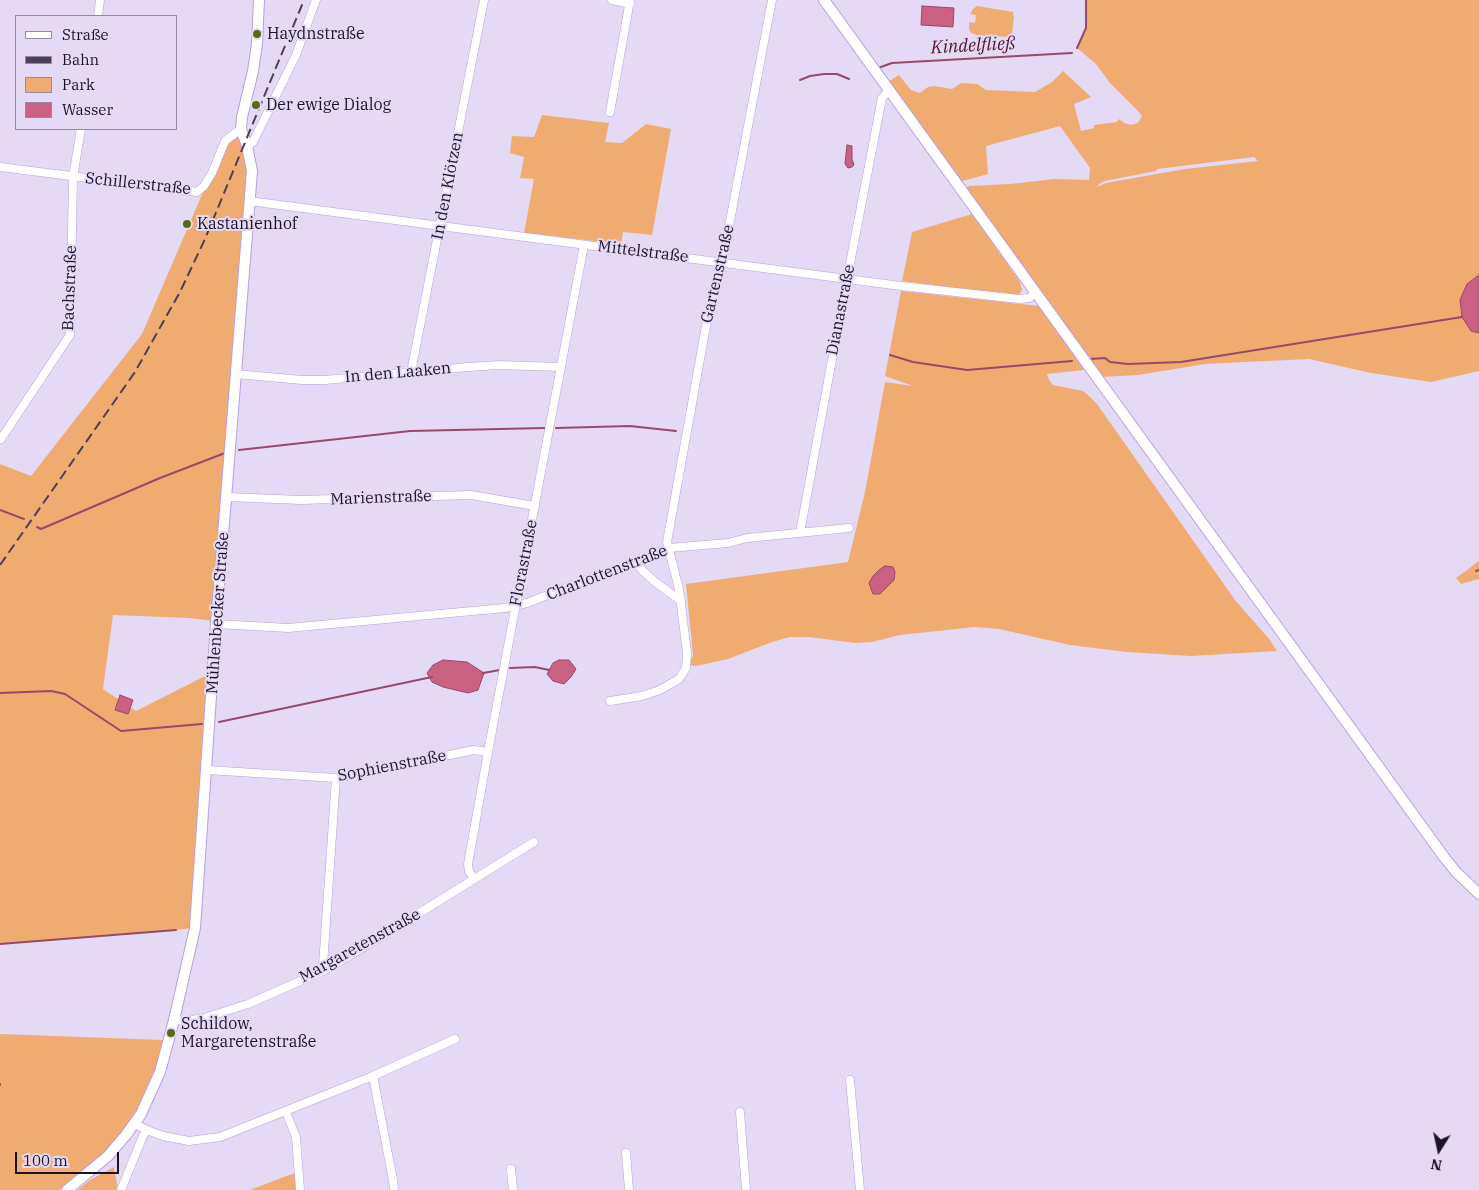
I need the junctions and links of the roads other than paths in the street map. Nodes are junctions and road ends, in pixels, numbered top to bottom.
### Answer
1 (100, 0) edge
2 (260, 0) edge
3 (316, 0) edge
4 (484, 0) edge
5 (612, 0) edge
6 (772, 0) edge
7 (824, 0) edge
8 (630, 2) edge
9 (98, 15) edge
10 (888, 91) junction
11 (610, 112) dead end
12 (241, 129) junction
13 (81, 130) edge
14 (247, 146) junction
15 (0, 167) edge
16 (73, 177) junction
17 (249, 201) junction
18 (441, 225) junction
19 (584, 245) junction
20 (722, 262) junction
21 (847, 278) junction
22 (1036, 293) junction
23 (561, 368) junction
24 (411, 372) junction
25 (236, 374) junction
26 (1, 439) edge
27 (227, 497) junction
28 (535, 506) junction
29 (848, 528) dead end
30 (800, 533) junction
31 (669, 548) junction
32 (635, 561) junction
33 (681, 601) junction
34 (516, 606) junction
35 (216, 624) junction
36 (610, 701) dead end
37 (488, 752) junction
38 (207, 770) junction
39 (336, 778) junction
40 (534, 842) dead end
41 (474, 879) junction
42 (1479, 894) edge
43 (325, 970) junction
44 (174, 1020) junction
45 (455, 1039) dead end
46 (373, 1076) junction
47 (850, 1080) dead end
48 (286, 1112) junction
49 (740, 1112) dead end
50 (135, 1124) junction
51 (147, 1130) junction
52 (626, 1153) dead end
53 (511, 1169) dead end
54 (67, 1190) edge
55 (121, 1190) edge
56 (300, 1190) edge
57 (394, 1190) edge
58 (513, 1190) edge
59 (629, 1190) edge
60 (746, 1190) edge
61 (860, 1190) edge

1 - 9 street
2 - 12 main road, Mühlenbecker Straße
3 - 14 street
4 - 18 street, In den Klötzen
5 - 8 street
6 - 20 street, Gartenstraße
7 - 10 main road
8 - 11 street
10 - 21 street, Dianastraße
10 - 22 main road
12 - 14 main road, Mühlenbecker Straße
12 - 16 street, Schillerstraße
13 - 16 street, Bachstraße
14 - 17 main road, Mühlenbecker Straße
15 - 16 street, Schillerstraße
16 - 26 street, Bachstraße
17 - 18 street, Mittelstraße
17 - 25 main road, Mühlenbecker Straße
18 - 19 street, Mittelstraße
18 - 24 street, In den Klötzen
19 - 20 street, Mittelstraße
19 - 23 street, Florastraße
20 - 21 street, Mittelstraße
20 - 31 street, Gartenstraße
21 - 22 street, Mittelstraße
21 - 30 street, Dianastraße
22 - 42 main road
23 - 24 street, In den Laaken
23 - 28 street, Florastraße
24 - 25 street, In den Laaken
25 - 27 main road, Mühlenbecker Straße
27 - 28 street, Marienstraße
27 - 35 main road, Mühlenbecker Straße
28 - 34 street, Florastraße
29 - 30 street, Charlottenstraße
30 - 31 street, Charlottenstraße
31 - 32 street, Charlottenstraße
31 - 33 street, Gartenstraße
32 - 33 street
32 - 34 street, Charlottenstraße
33 - 36 street, Gartenstraße
34 - 35 street, Charlottenstraße
34 - 37 street, Florastraße
35 - 38 main road, Mühlenbecker Straße
37 - 39 street, Sophienstraße
37 - 41 street, Florastraße
38 - 39 street, Sophienstraße
38 - 44 main road, Mühlenbecker Straße
39 - 43 street
40 - 41 street, Margaretenstraße
41 - 43 street, Margaretenstraße
43 - 44 street, Margaretenstraße
44 - 50 main road, Mühlenbecker Straße
45 - 46 street
46 - 48 street
46 - 57 street
47 - 61 street
48 - 51 street
48 - 56 street
49 - 60 street
50 - 51 street
50 - 54 main road, Mühlenbecker Straße
51 - 55 street
52 - 59 street
53 - 58 street

